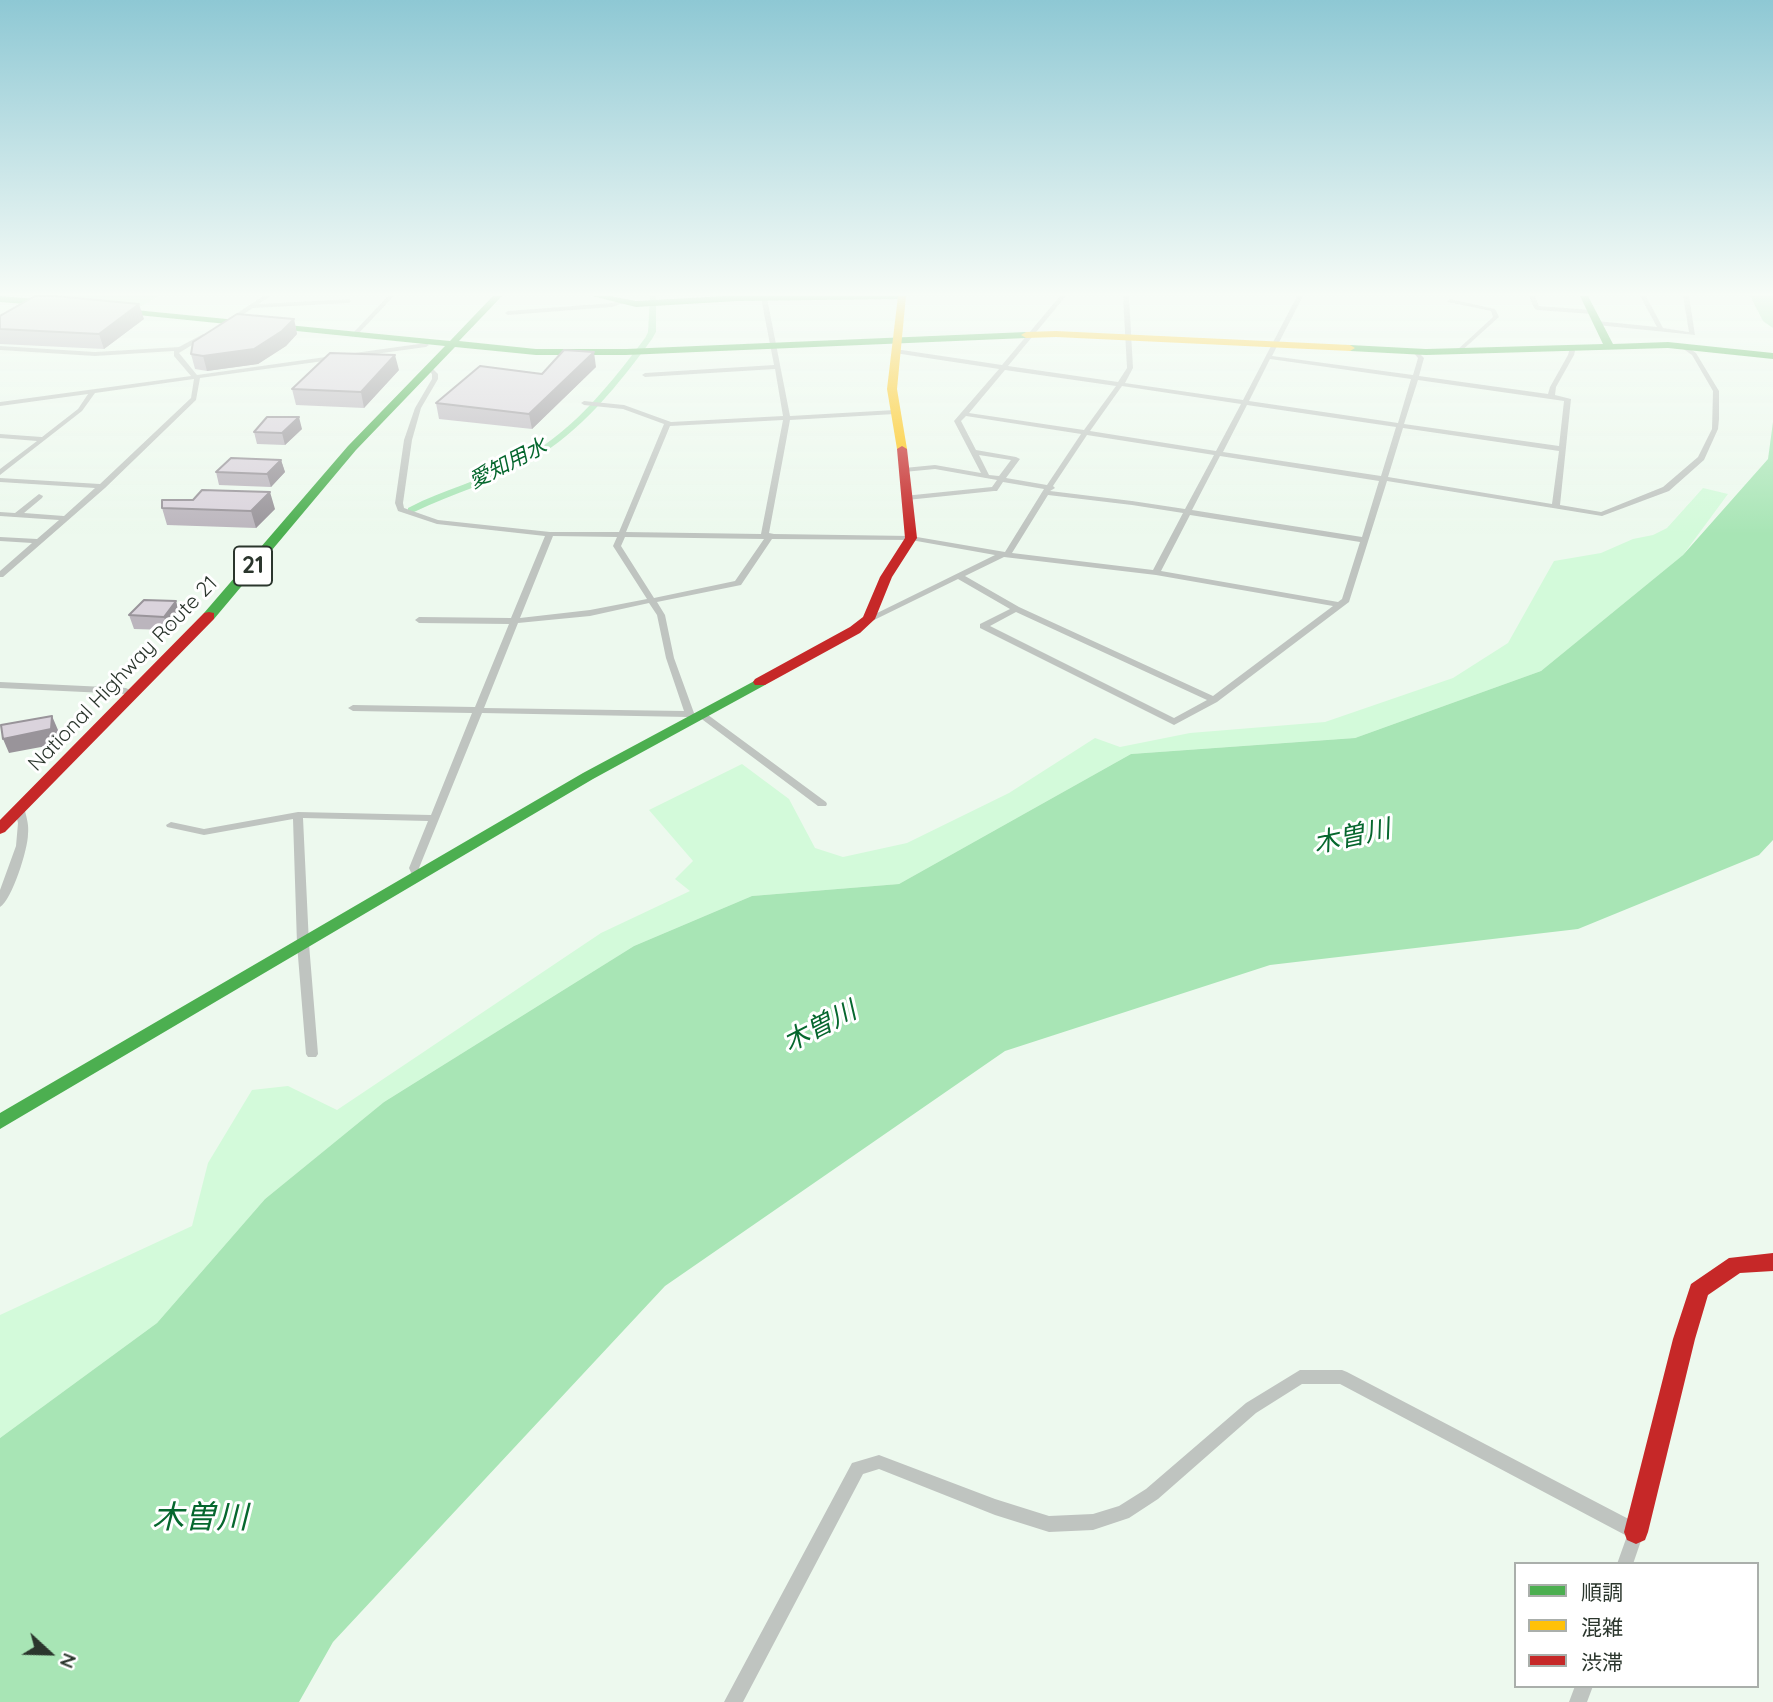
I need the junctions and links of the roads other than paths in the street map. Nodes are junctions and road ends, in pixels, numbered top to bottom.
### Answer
1 (206, 375) edge
2 (409, 375) edge
3 (422, 375) edge
4 (435, 375) edge
5 (779, 375) edge
6 (893, 375) edge
7 (996, 375) edge
8 (1054, 375) edge
9 (1126, 375) edge
10 (1259, 375) edge
11 (1401, 375) edge
12 (1560, 375) edge
13 (1707, 375) edge
14 (195, 377) junction
15 (1415, 378) junction
16 (1120, 385) junction
17 (93, 391) junction
18 (1551, 397) junction
19 (584, 403) dead end
20 (1245, 403) junction
21 (0, 404) edge
22 (895, 412) junction
23 (964, 414) junction
24 (787, 417) junction
25 (670, 424) junction
26 (1401, 425) junction
27 (1088, 433) junction
28 (0, 436) edge
29 (43, 439) junction
30 (1562, 449) junction
31 (974, 452) junction
32 (1218, 454) junction
33 (904, 470) junction
34 (0, 473) edge
35 (988, 477) junction
36 (1001, 479) junction
37 (1383, 479) junction
38 (0, 480) edge
39 (102, 486) junction
40 (1049, 490) junction
41 (39, 496) dead end
42 (907, 498) junction
43 (1556, 505) junction
44 (1188, 512) junction
45 (0, 514) edge
46 (17, 515) junction
47 (66, 518) junction
48 (550, 534) junction
49 (623, 534) junction
50 (768, 535) junction
51 (911, 538) junction
52 (0, 539) edge
53 (1364, 540) junction
54 (39, 541) junction
55 (1005, 553) junction
56 (4, 567) edge
57 (1156, 573) junction
58 (0, 575) edge
59 (959, 576) junction
60 (651, 601) junction
61 (1341, 605) junction
62 (1016, 609) junction
63 (869, 619) junction
64 (419, 620) dead end
65 (514, 621) junction
66 (0, 685) edge
67 (126, 691) junction
68 (1214, 700) junction
69 (353, 708) dead end
70 (477, 710) junction
71 (695, 715) junction
72 (822, 804) dead end
73 (0, 811) edge
74 (20, 811) junction
75 (298, 815) junction
76 (434, 818) junction
77 (171, 825) dead end
78 (0, 829) edge
79 (417, 875) junction
80 (0, 903) edge
81 (303, 944) junction
82 (312, 1054) dead end
83 (0, 1122) edge
84 (1773, 1262) edge
85 (1636, 1532) junction
86 (1626, 1562) edge
87 (733, 1702) edge

1 - 14 street
2 - 67 main road, National Highway Route 21 / 21
3 - 74 main road, National Highway Route 21 / 21
4 - 48 street
5 - 24 street
6 - 22 main road
7 - 23 street
8 - 16 street
9 - 16 street
10 - 20 street
11 - 15 street
12 - 18 street
13 - 43 street
14 - 17 street
14 - 39 street
15 - 18 street
15 - 26 street
16 - 20 street
16 - 27 street
17 - 21 street
17 - 29 street
18 - 30 street
19 - 25 street
20 - 26 street
20 - 32 street
22 - 24 street
22 - 33 main road
23 - 27 street
23 - 31 street
24 - 25 street
24 - 50 street
25 - 49 street
26 - 30 street
26 - 37 street
27 - 32 street
27 - 40 street
28 - 29 street
29 - 34 street
30 - 43 street
31 - 35 street
31 - 36 street
32 - 37 street
32 - 44 street
33 - 35 street
33 - 42 main road
35 - 36 street
36 - 40 street
36 - 42 street
37 - 43 street
37 - 53 street
38 - 39 street
39 - 47 street
40 - 44 street
40 - 55 street
41 - 46 street
42 - 51 main road
44 - 53 street
44 - 57 street
45 - 46 street
46 - 47 street
47 - 54 street
48 - 49 street
48 - 65 street
49 - 50 street
49 - 60 street
50 - 51 street
50 - 60 street
51 - 55 street
51 - 63 main road
52 - 54 street
53 - 61 street
54 - 56 street
55 - 57 street
55 - 59 street
56 - 58 street
57 - 61 street
59 - 62 street
59 - 63 street
60 - 65 street
60 - 71 street
61 - 68 street
62 - 68 street
62 - 68 street
63 - 71 main road
64 - 65 street
65 - 70 street
66 - 67 street
67 - 73 main road, National Highway Route 21 / 21
69 - 70 street
70 - 71 street
70 - 76 street
71 - 72 street
71 - 79 main road
74 - 78 main road, National Highway Route 21 / 21
74 - 80 street
75 - 76 street
75 - 77 street
75 - 81 street
76 - 79 street
79 - 81 main road
81 - 82 street
81 - 83 main road
84 - 85 main road
85 - 86 street
85 - 87 street

